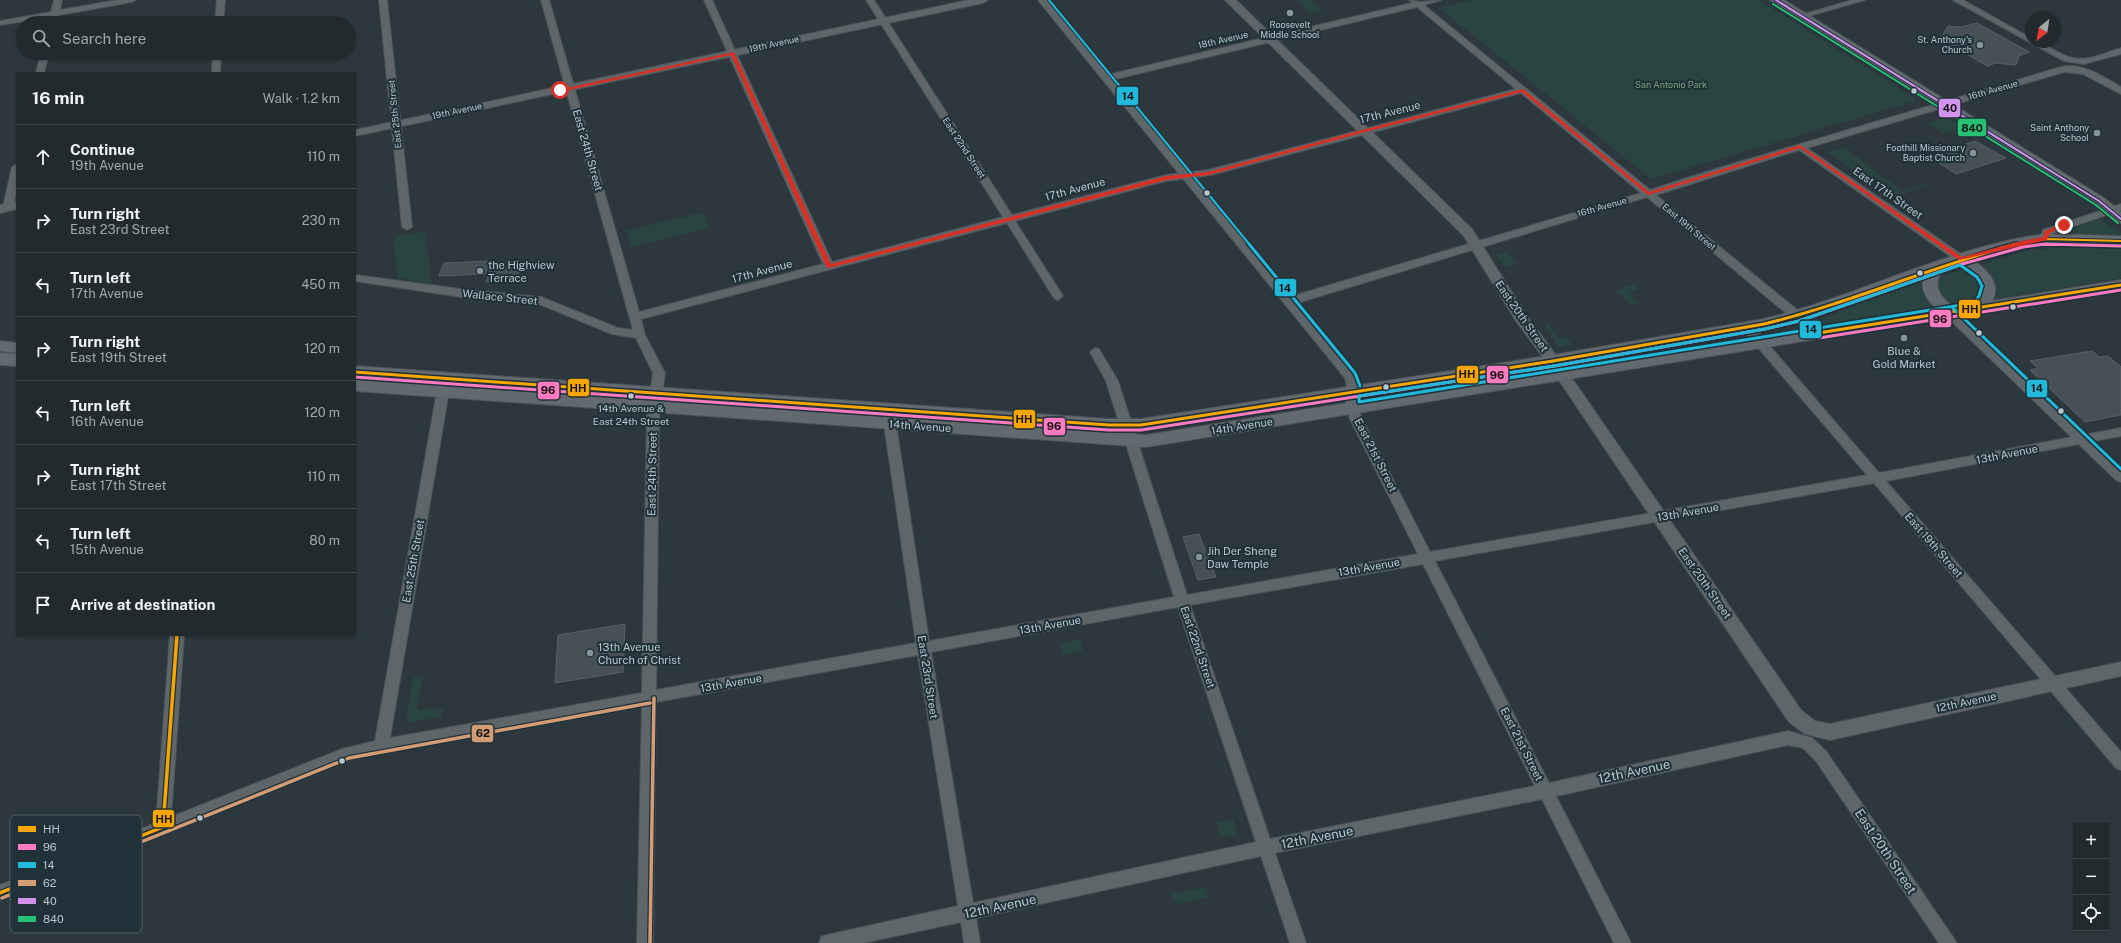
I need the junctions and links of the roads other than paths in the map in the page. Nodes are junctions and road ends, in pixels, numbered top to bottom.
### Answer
1 (58, 0) edge
2 (132, 0) edge
3 (221, 0) edge
4 (383, 0) edge
5 (545, 0) edge
6 (708, 0) edge
7 (870, 0) edge
8 (983, 0) edge
9 (1043, 0) edge
10 (1230, 0) edge
11 (1437, 0) edge
12 (1776, 0) edge
13 (1861, 0) edge
14 (1957, 0) edge
15 (1416, 2) edge
16 (55, 14) junction
17 (43, 16) edge
18 (220, 16) edge
19 (1802, 16) junction
20 (16, 20) edge
21 (883, 21) junction
22 (0, 23) edge
23 (2025, 38) edge
24 (1271, 39) junction
25 (2043, 48) edge
26 (2121, 52) edge
27 (733, 53) junction
28 (43, 60) edge
29 (217, 60) edge
30 (2076, 65) junction
31 (40, 72) edge
32 (216, 72) edge
33 (1107, 78) junction
34 (571, 88) junction
35 (1523, 90) junction
36 (2121, 91) edge
37 (1944, 105) junction
38 (395, 124) junction
39 (1364, 131) junction
40 (356, 133) edge
41 (1800, 146) junction
42 (16, 171) edge
43 (1187, 176) junction
44 (1648, 194) junction
45 (8, 207) edge
46 (2117, 212) edge
47 (1010, 219) junction
48 (407, 227) dead end
49 (2045, 238) junction
50 (2121, 242) edge
51 (1474, 245) junction
52 (1961, 259) junction
53 (829, 266) junction
54 (1937, 267) junction
55 (356, 278) edge
56 (2121, 285) edge
57 (1058, 296) dead end
58 (1290, 301) junction
59 (1977, 308) junction
60 (1950, 312) junction
61 (1797, 316) junction
62 (635, 317) junction
63 (1748, 327) junction
64 (640, 334) junction
65 (1816, 334) junction
66 (1761, 342) junction
67 (0, 346) edge
68 (16, 348) edge
69 (1095, 352) dead end
70 (0, 359) edge
71 (16, 360) edge
72 (1553, 361) junction
73 (356, 372) edge
74 (1562, 375) junction
75 (356, 385) edge
76 (447, 385) junction
77 (1355, 392) junction
78 (656, 400) junction
79 (1353, 408) junction
80 (891, 417) junction
81 (2121, 432) edge
82 (1128, 433) junction
83 (2082, 439) junction
84 (2121, 476) edge
85 (1877, 478) junction
86 (1658, 517) junction
87 (1428, 557) junction
88 (1182, 600) junction
89 (177, 636) edge
90 (924, 649) junction
91 (2121, 669) edge
92 (2054, 684) junction
93 (649, 698) junction
94 (1809, 735) junction
95 (381, 746) junction
96 (2121, 763) edge
97 (1546, 791) junction
98 (163, 827) junction
99 (142, 836) edge
100 (1266, 847) junction
101 (10, 889) edge
102 (0, 893) edge
103 (967, 914) junction
104 (645, 943) edge
105 (827, 943) edge
106 (972, 943) edge
107 (1298, 943) edge
108 (1623, 943) edge
109 (1949, 943) edge

1 - 16 street
2 - 16 street
3 - 18 street
4 - 38 street, East 25th Street
5 - 34 street, East 24th Street
6 - 27 street
7 - 21 street, East 22nd Street
8 - 21 street, 19th Avenue
9 - 33 street, East 21st Street
10 - 24 street, East 20th Street
11 - 15 street, 18th Avenue
12 - 19 main road
13 - 19 street
14 - 23 street
15 - 24 street, 18th Avenue
15 - 35 street, East 19th Street
16 - 17 street
19 - 37 main road
20 - 22 street
21 - 27 street, 19th Avenue
21 - 47 street, East 22nd Street
24 - 33 street, 18th Avenue
24 - 39 street, East 20th Street
25 - 30 street
26 - 30 street, 16th Avenue
27 - 34 street, 19th Avenue
27 - 53 street
28 - 31 street
29 - 32 street
30 - 36 street
30 - 37 street, 16th Avenue
33 - 43 street, East 21st Street
34 - 38 street, 19th Avenue
34 - 62 street, East 24th Street
35 - 39 street, 17th Avenue
35 - 44 street, East 19th Street
37 - 41 street, 16th Avenue
37 - 46 main road
38 - 40 street, 19th Avenue
38 - 48 street, East 25th Street
39 - 43 street, 17th Avenue
39 - 51 street, East 20th Street
41 - 44 street, 16th Avenue
41 - 52 street, East 17th Street
42 - 45 street
43 - 47 street, 17th Avenue
43 - 58 street, East 21st Street
44 - 51 street, 16th Avenue
44 - 61 street, East 19th Street
46 - 49 street
47 - 53 street, 17th Avenue
47 - 57 street, East 22nd Street
49 - 50 main road
49 - 52 main road
51 - 58 street, 16th Avenue
51 - 72 street, East 20th Street
52 - 54 main road
52 - 59 main road
53 - 62 street, 17th Avenue
54 - 60 main road
54 - 61 main road, 14th Avenue
55 - 64 street, Wallace Street
56 - 59 main road, 14th Avenue
58 - 77 street, East 21st Street
59 - 60 main road, 14th Avenue
60 - 65 main road, 14th Avenue
60 - 83 street
61 - 63 main road, 14th Avenue
61 - 65 street, East 19th Street
62 - 64 street, East 24th Street
63 - 66 street, East 19th Street
63 - 72 main road, 14th Avenue
64 - 78 street, East 24th Street
65 - 66 main road, 14th Avenue
66 - 74 main road, 14th Avenue
66 - 85 street, East 19th Street
67 - 68 main road
69 - 82 street, East 22nd Street
70 - 71 main road
72 - 74 street, East 20th Street
72 - 77 main road, 14th Avenue
73 - 76 main road, 14th Avenue
74 - 79 main road, 14th Avenue
74 - 86 street, East 20th Street
75 - 76 main road, 14th Avenue
76 - 78 main road, 14th Avenue
76 - 95 street, East 25th Street
77 - 79 street, East 21st Street
77 - 82 main road, 14th Avenue
78 - 80 main road, 14th Avenue
78 - 93 street, East 24th Street
79 - 82 main road, 14th Avenue
79 - 87 street, East 21st Street
80 - 82 main road, 14th Avenue
80 - 90 street, East 23rd Street
81 - 83 street, 13th Avenue
82 - 88 street, East 22nd Street
83 - 84 street
83 - 85 street, 13th Avenue
85 - 86 street, 13th Avenue
85 - 92 street, East 19th Street
86 - 87 street, 13th Avenue
86 - 94 street, East 20th Street
87 - 88 street, 13th Avenue
87 - 97 street, East 21st Street
88 - 90 street, 13th Avenue
88 - 100 street, East 22nd Street
89 - 98 street
90 - 93 street, 13th Avenue
90 - 103 street, East 23rd Street
91 - 92 street, 12th Avenue
92 - 94 street, 12th Avenue
92 - 96 street, East 19th Street
93 - 95 street, 13th Avenue
93 - 104 street, East 24th Street
94 - 97 street, 12th Avenue
94 - 109 street, East 20th Street
95 - 98 street, 13th Avenue
97 - 100 street, 12th Avenue
97 - 108 street, East 21st Street
98 - 99 street, 13th Avenue
100 - 103 street, 12th Avenue
100 - 107 street, East 22nd Street
101 - 102 street, 13th Avenue
103 - 105 street, 12th Avenue
103 - 106 street, East 23rd Street

